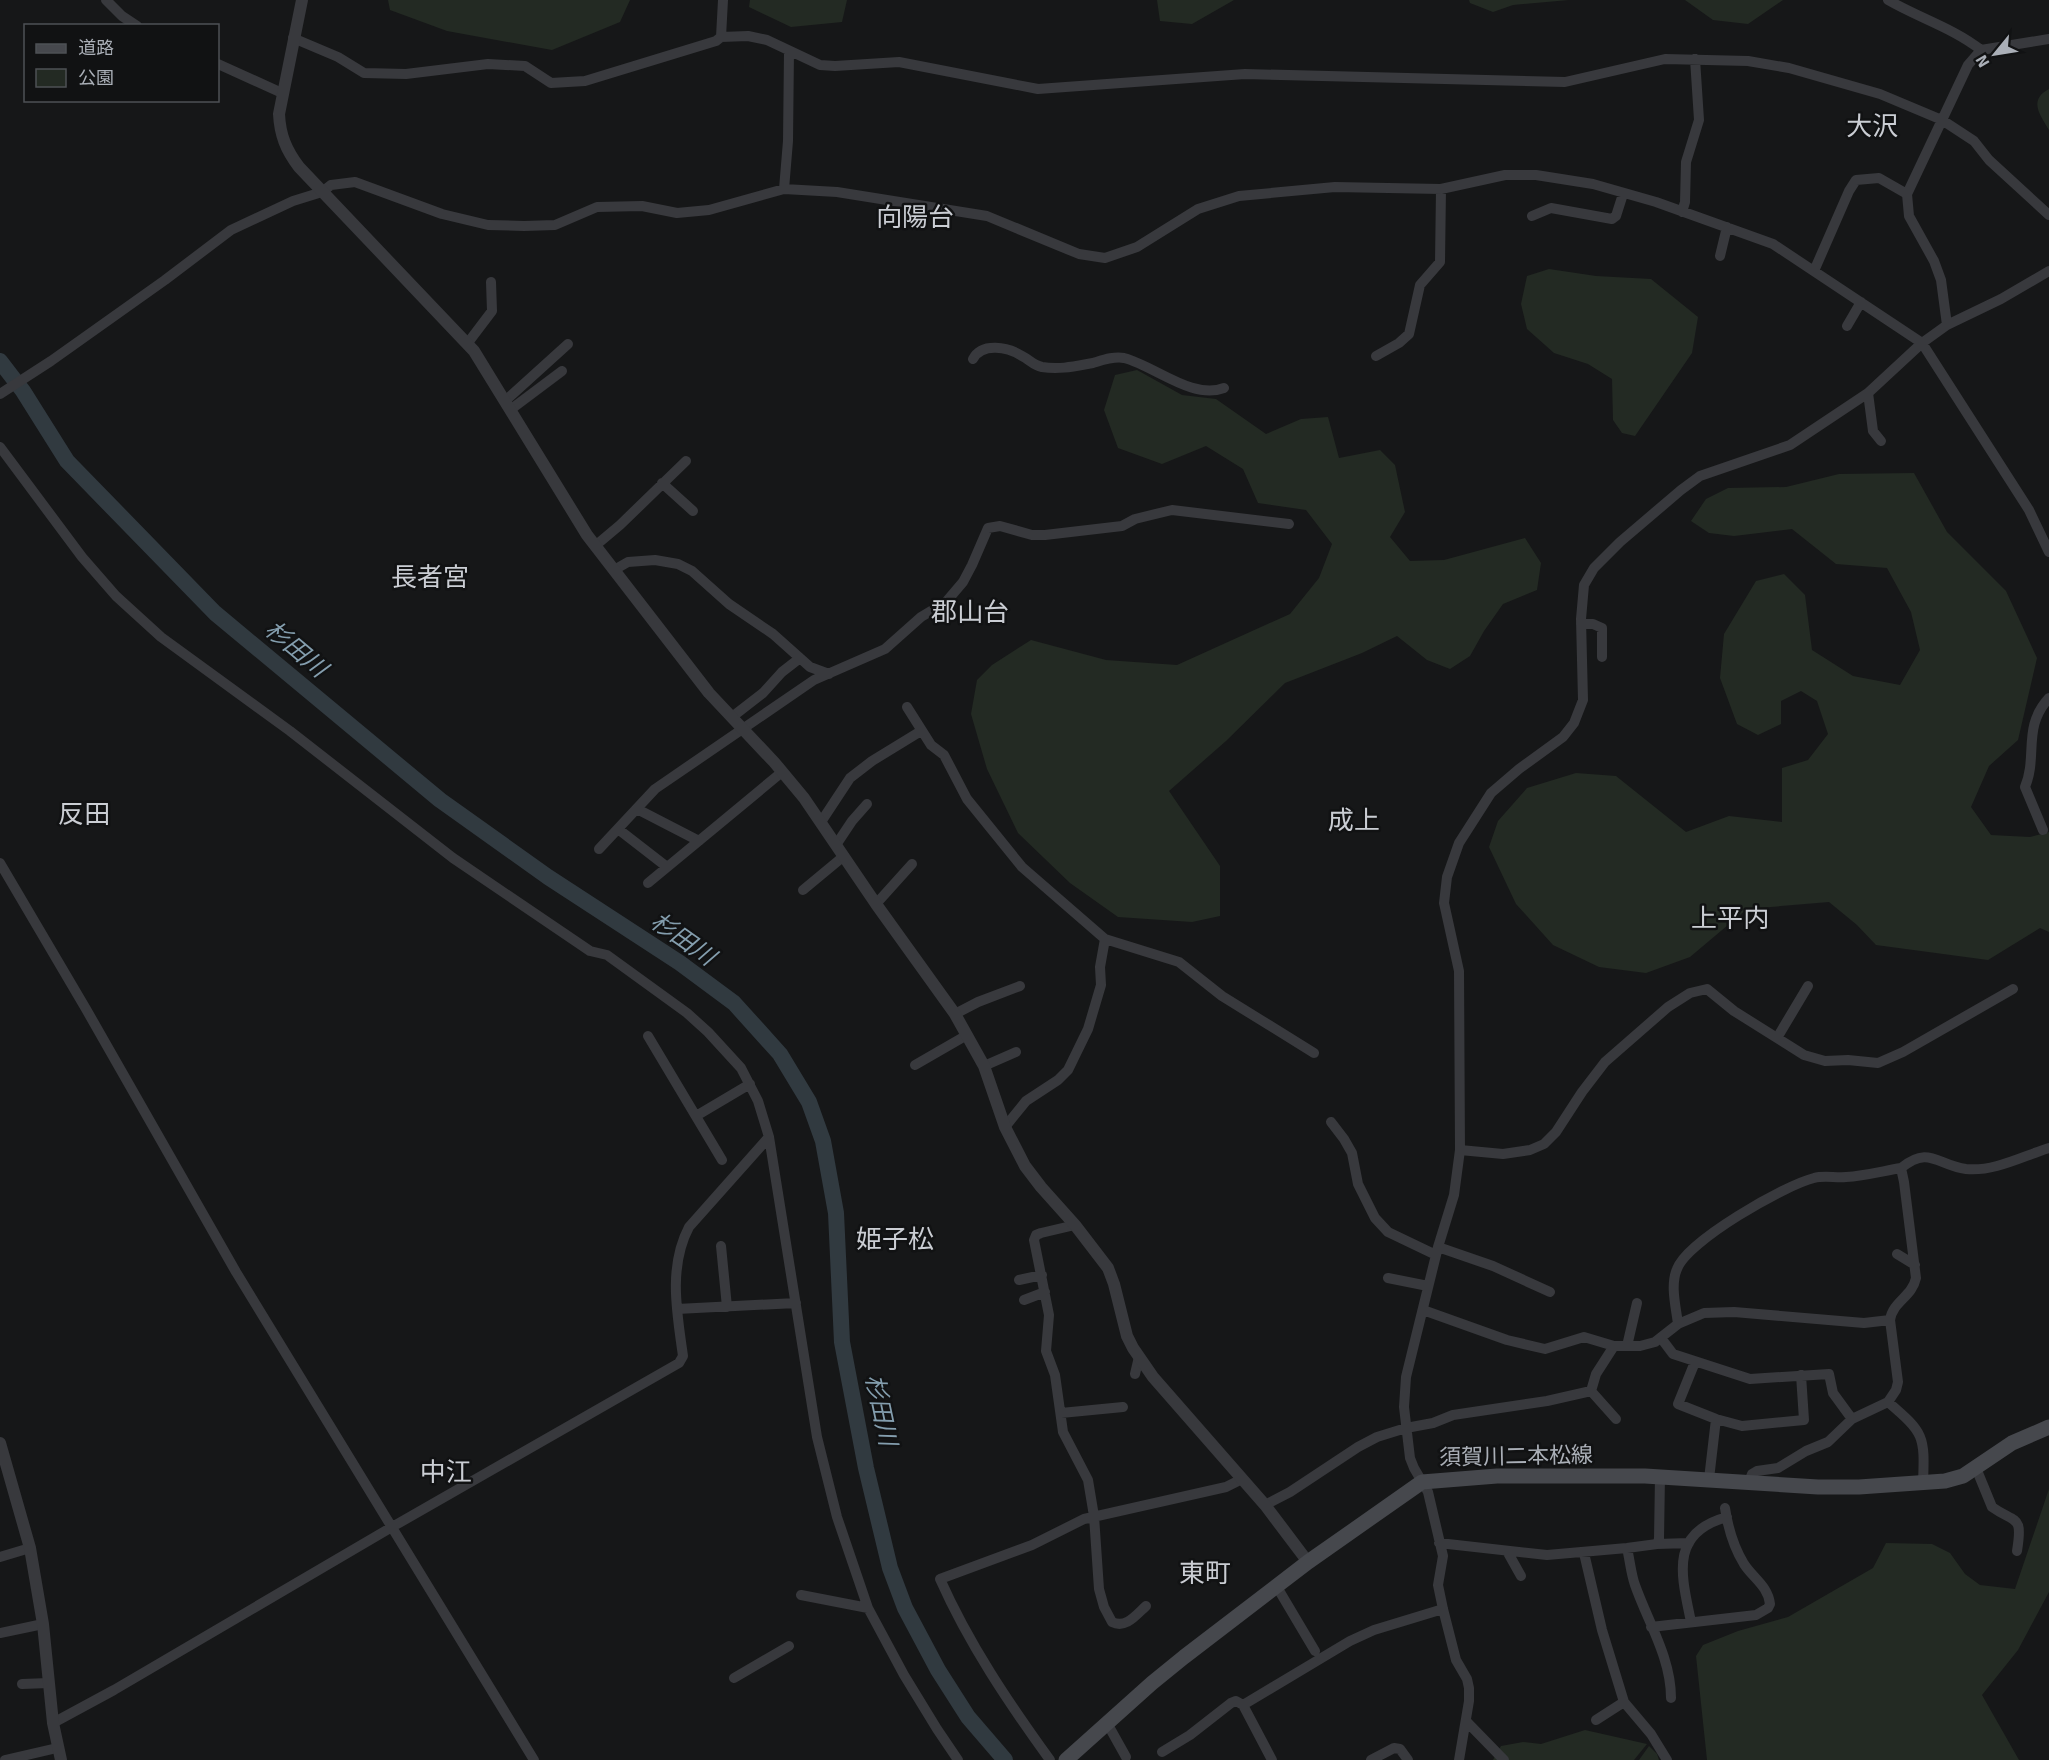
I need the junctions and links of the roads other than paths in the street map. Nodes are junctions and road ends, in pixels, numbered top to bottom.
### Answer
1 (106, 0) edge
2 (302, 0) edge
3 (723, 0) edge
4 (1888, 0) edge
5 (134, 24) edge
6 (721, 37) junction
7 (293, 38) junction
8 (2049, 39) edge
9 (1981, 50) junction
10 (789, 51) junction
11 (1695, 59) junction
12 (219, 64) edge
13 (282, 93) junction
14 (1942, 120) junction
15 (784, 189) junction
16 (1441, 189) junction
17 (322, 192) junction
18 (1623, 194) junction
19 (1907, 194) junction
20 (1682, 212) junction
21 (2049, 215) edge
22 (1532, 216) dead end
23 (1727, 227) junction
24 (1720, 256) dead end
25 (1814, 271) junction
26 (2049, 271) edge
27 (491, 282) dead end
28 (1861, 302) junction
29 (1947, 325) junction
30 (1847, 326) dead end
31 (1923, 343) junction
32 (467, 344) junction
33 (568, 344) dead end
34 (1376, 356) dead end
35 (973, 359) dead end
36 (562, 371) dead end
37 (1224, 388) dead end
38 (1868, 393) junction
39 (0, 394) edge
40 (507, 406) junction
41 (1881, 441) dead end
42 (0, 447) edge
43 (686, 461) dead end
44 (662, 483) junction
45 (693, 511) dead end
46 (1289, 524) dead end
47 (595, 546) junction
48 (2049, 552) edge
49 (614, 570) junction
50 (1581, 624) junction
51 (1602, 657) dead end
52 (800, 658) junction
53 (829, 674) junction
54 (2049, 698) edge
55 (907, 707) dead end
56 (732, 717) junction
57 (744, 729) junction
58 (921, 731) junction
59 (782, 772) junction
60 (867, 804) dead end
61 (637, 809) junction
62 (821, 822) junction
63 (618, 829) junction
64 (2043, 830) dead end
65 (699, 841) junction
66 (836, 845) junction
67 (599, 849) dead end
68 (844, 856) junction
69 (0, 863) edge
70 (912, 864) dead end
71 (667, 867) junction
72 (648, 883) dead end
73 (803, 890) dead end
74 (876, 904) junction
75 (1105, 939) junction
76 (1020, 986) dead end
77 (1808, 986) dead end
78 (2013, 989) dead end
79 (956, 1014) junction
80 (967, 1035) junction
81 (648, 1036) dead end
82 (1777, 1038) junction
83 (1016, 1052) dead end
84 (1314, 1053) dead end
85 (915, 1065) dead end
86 (984, 1066) junction
87 (750, 1084) junction
88 (696, 1116) junction
89 (1331, 1122) dead end
90 (1005, 1127) junction
91 (769, 1137) junction
92 (2049, 1148) edge
93 (1460, 1150) junction
94 (722, 1160) dead end
95 (1900, 1168) junction
96 (1075, 1225) junction
97 (721, 1246) dead end
98 (1437, 1251) junction
99 (1897, 1254) dead end
100 (1914, 1265) junction
101 (1042, 1275) junction
102 (1388, 1278) dead end
103 (1019, 1280) dead end
104 (1428, 1286) junction
105 (1046, 1292) junction
106 (1550, 1292) dead end
107 (1024, 1300) dead end
108 (796, 1303) junction
109 (1637, 1303) dead end
110 (727, 1307) junction
111 (677, 1309) junction
112 (1423, 1310) junction
113 (1890, 1320) junction
114 (1678, 1324) junction
115 (1661, 1338) junction
116 (1614, 1346) junction
117 (1627, 1346) junction
118 (1139, 1357) junction
119 (1695, 1362) junction
120 (1135, 1374) dead end
121 (1802, 1375) junction
122 (1591, 1391) junction
123 (1887, 1402) junction
124 (1123, 1407) dead end
125 (1061, 1413) junction
126 (1616, 1419) dead end
127 (1716, 1419) junction
128 (1852, 1419) junction
129 (2049, 1427) edge
130 (1406, 1428) junction
131 (0, 1443) edge
132 (1976, 1468) junction
133 (3, 1470) edge
134 (1660, 1476) junction
135 (1242, 1479) junction
136 (1709, 1479) junction
137 (1422, 1482) junction
138 (1749, 1482) junction
139 (1923, 1483) junction
140 (1265, 1504) junction
141 (1094, 1516) junction
142 (392, 1527) junction
143 (1439, 1543) junction
144 (1689, 1543) junction
145 (1657, 1544) junction
146 (30, 1548) junction
147 (1627, 1548) junction
148 (1507, 1551) junction
149 (2017, 1551) dead end
150 (1584, 1552) junction
151 (0, 1557) edge
152 (1308, 1562) junction
153 (1521, 1576) dead end
154 (1276, 1587) junction
155 (801, 1595) dead end
156 (1146, 1606) dead end
157 (868, 1608) junction
158 (1443, 1609) junction
159 (1691, 1622) junction
160 (43, 1624) junction
161 (1652, 1627) junction
162 (0, 1633) edge
163 (789, 1646) dead end
164 (1315, 1651) dead end
165 (734, 1678) dead end
166 (49, 1683) junction
167 (22, 1684) dead end
168 (1671, 1698) dead end
169 (1624, 1702) junction
170 (1243, 1705) junction
171 (1596, 1720) dead end
172 (1466, 1721) junction
173 (53, 1723) junction
174 (1107, 1723) junction
175 (1162, 1752) dead end
176 (59, 1754) edge
177 (1126, 1757) dead end
178 (4, 1760) edge
179 (534, 1760) edge
180 (958, 1760) edge
181 (1050, 1760) edge
182 (1066, 1760) edge
183 (1272, 1760) edge
184 (1371, 1760) edge
185 (1408, 1760) edge
186 (1459, 1760) edge
187 (1504, 1760) edge
188 (1667, 1760) edge

1 - 5 street
2 - 7 street
3 - 6 street
4 - 9 street
6 - 7 street
6 - 10 street
7 - 13 street
8 - 9 street
9 - 14 street
10 - 11 street
10 - 15 street
11 - 14 street
11 - 20 street
12 - 13 street
13 - 17 street
14 - 19 street
14 - 21 street
15 - 16 street
15 - 17 street
16 - 18 street
16 - 34 street
17 - 32 street
17 - 39 street
18 - 20 street
18 - 22 street
19 - 25 street
19 - 29 street
20 - 23 street
23 - 24 street
23 - 25 street
25 - 28 street
26 - 29 street
27 - 32 street
28 - 30 street
28 - 31 street
29 - 31 street
31 - 38 street
31 - 48 street
32 - 40 street
33 - 40 street
35 - 37 street
36 - 40 street
38 - 41 street
38 - 50 street
40 - 47 street
42 - 87 street
43 - 44 street
44 - 45 street
44 - 47 street
46 - 53 street
47 - 49 street
49 - 52 street
49 - 56 street
50 - 51 street
50 - 93 street
52 - 53 street
52 - 56 street
53 - 57 street
54 - 64 street
55 - 58 street
56 - 57 street
57 - 59 street
57 - 61 street
58 - 62 street
58 - 75 street
59 - 62 street
59 - 65 street
60 - 66 street
61 - 63 street
61 - 65 street
62 - 66 street
63 - 67 street
63 - 71 street
65 - 71 street
66 - 68 street
68 - 73 street
68 - 74 street
69 - 142 street
70 - 74 street
71 - 72 street
74 - 79 street
75 - 84 street
75 - 90 street
76 - 79 street
77 - 82 street
78 - 82 street
79 - 80 street
80 - 85 street
80 - 86 street
81 - 88 street
82 - 93 street
83 - 86 street
86 - 90 street
87 - 88 street
87 - 91 street
88 - 94 street
89 - 98 street
90 - 96 street
91 - 108 street
91 - 111 street
92 - 95 street
93 - 98 street
95 - 100 street
95 - 114 street
96 - 101 street
96 - 118 street
97 - 110 street
98 - 104 street
98 - 106 street
99 - 100 street
100 - 113 street
101 - 103 street
101 - 105 street
102 - 104 street
104 - 112 street
105 - 107 street
105 - 125 street
108 - 110 street
108 - 157 street
109 - 117 street
110 - 111 street
111 - 142 street
112 - 116 street
112 - 130 street
113 - 114 street
113 - 123 street
114 - 115 street
115 - 117 street
115 - 119 street
116 - 117 street
116 - 122 street
118 - 120 street
118 - 135 street
119 - 121 street
119 - 127 street
121 - 127 street
121 - 128 street
122 - 126 street
122 - 130 street
123 - 128 street
123 - 139 street
124 - 125 street
125 - 141 street
127 - 136 street
128 - 138 street
129 - 132 main road, 須賀川二本松線
130 - 137 street
130 - 140 street
131 - 133 street
132 - 139 main road, 須賀川二本松線
132 - 149 street
133 - 146 street
134 - 136 main road, 須賀川二本松線
134 - 137 main road, 須賀川二本松線
134 - 145 street
135 - 140 street
135 - 141 street
136 - 138 main road, 須賀川二本松線
137 - 143 street
137 - 152 main road, 須賀川二本松線
138 - 139 main road, 須賀川二本松線
140 - 152 street
141 - 156 street
141 - 181 street
142 - 173 street
142 - 179 street
143 - 148 street
143 - 158 street
144 - 145 street
144 - 159 street
144 - 159 street
145 - 147 street
146 - 151 street
146 - 160 street
147 - 150 street
147 - 161 street
148 - 150 street
148 - 153 street
150 - 169 street
152 - 154 main road, 須賀川二本松線
154 - 164 street
154 - 174 main road, 須賀川二本松線
155 - 157 street
157 - 180 street
158 - 170 street
158 - 172 street
159 - 161 street
160 - 162 street
160 - 166 street
161 - 168 street
163 - 165 street
166 - 167 street
166 - 173 street
169 - 171 street
169 - 188 street
170 - 175 street
170 - 183 street
172 - 186 street
172 - 187 street
173 - 176 street
174 - 177 street
174 - 182 main road, 須賀川二本松線
176 - 178 street
184 - 185 street

